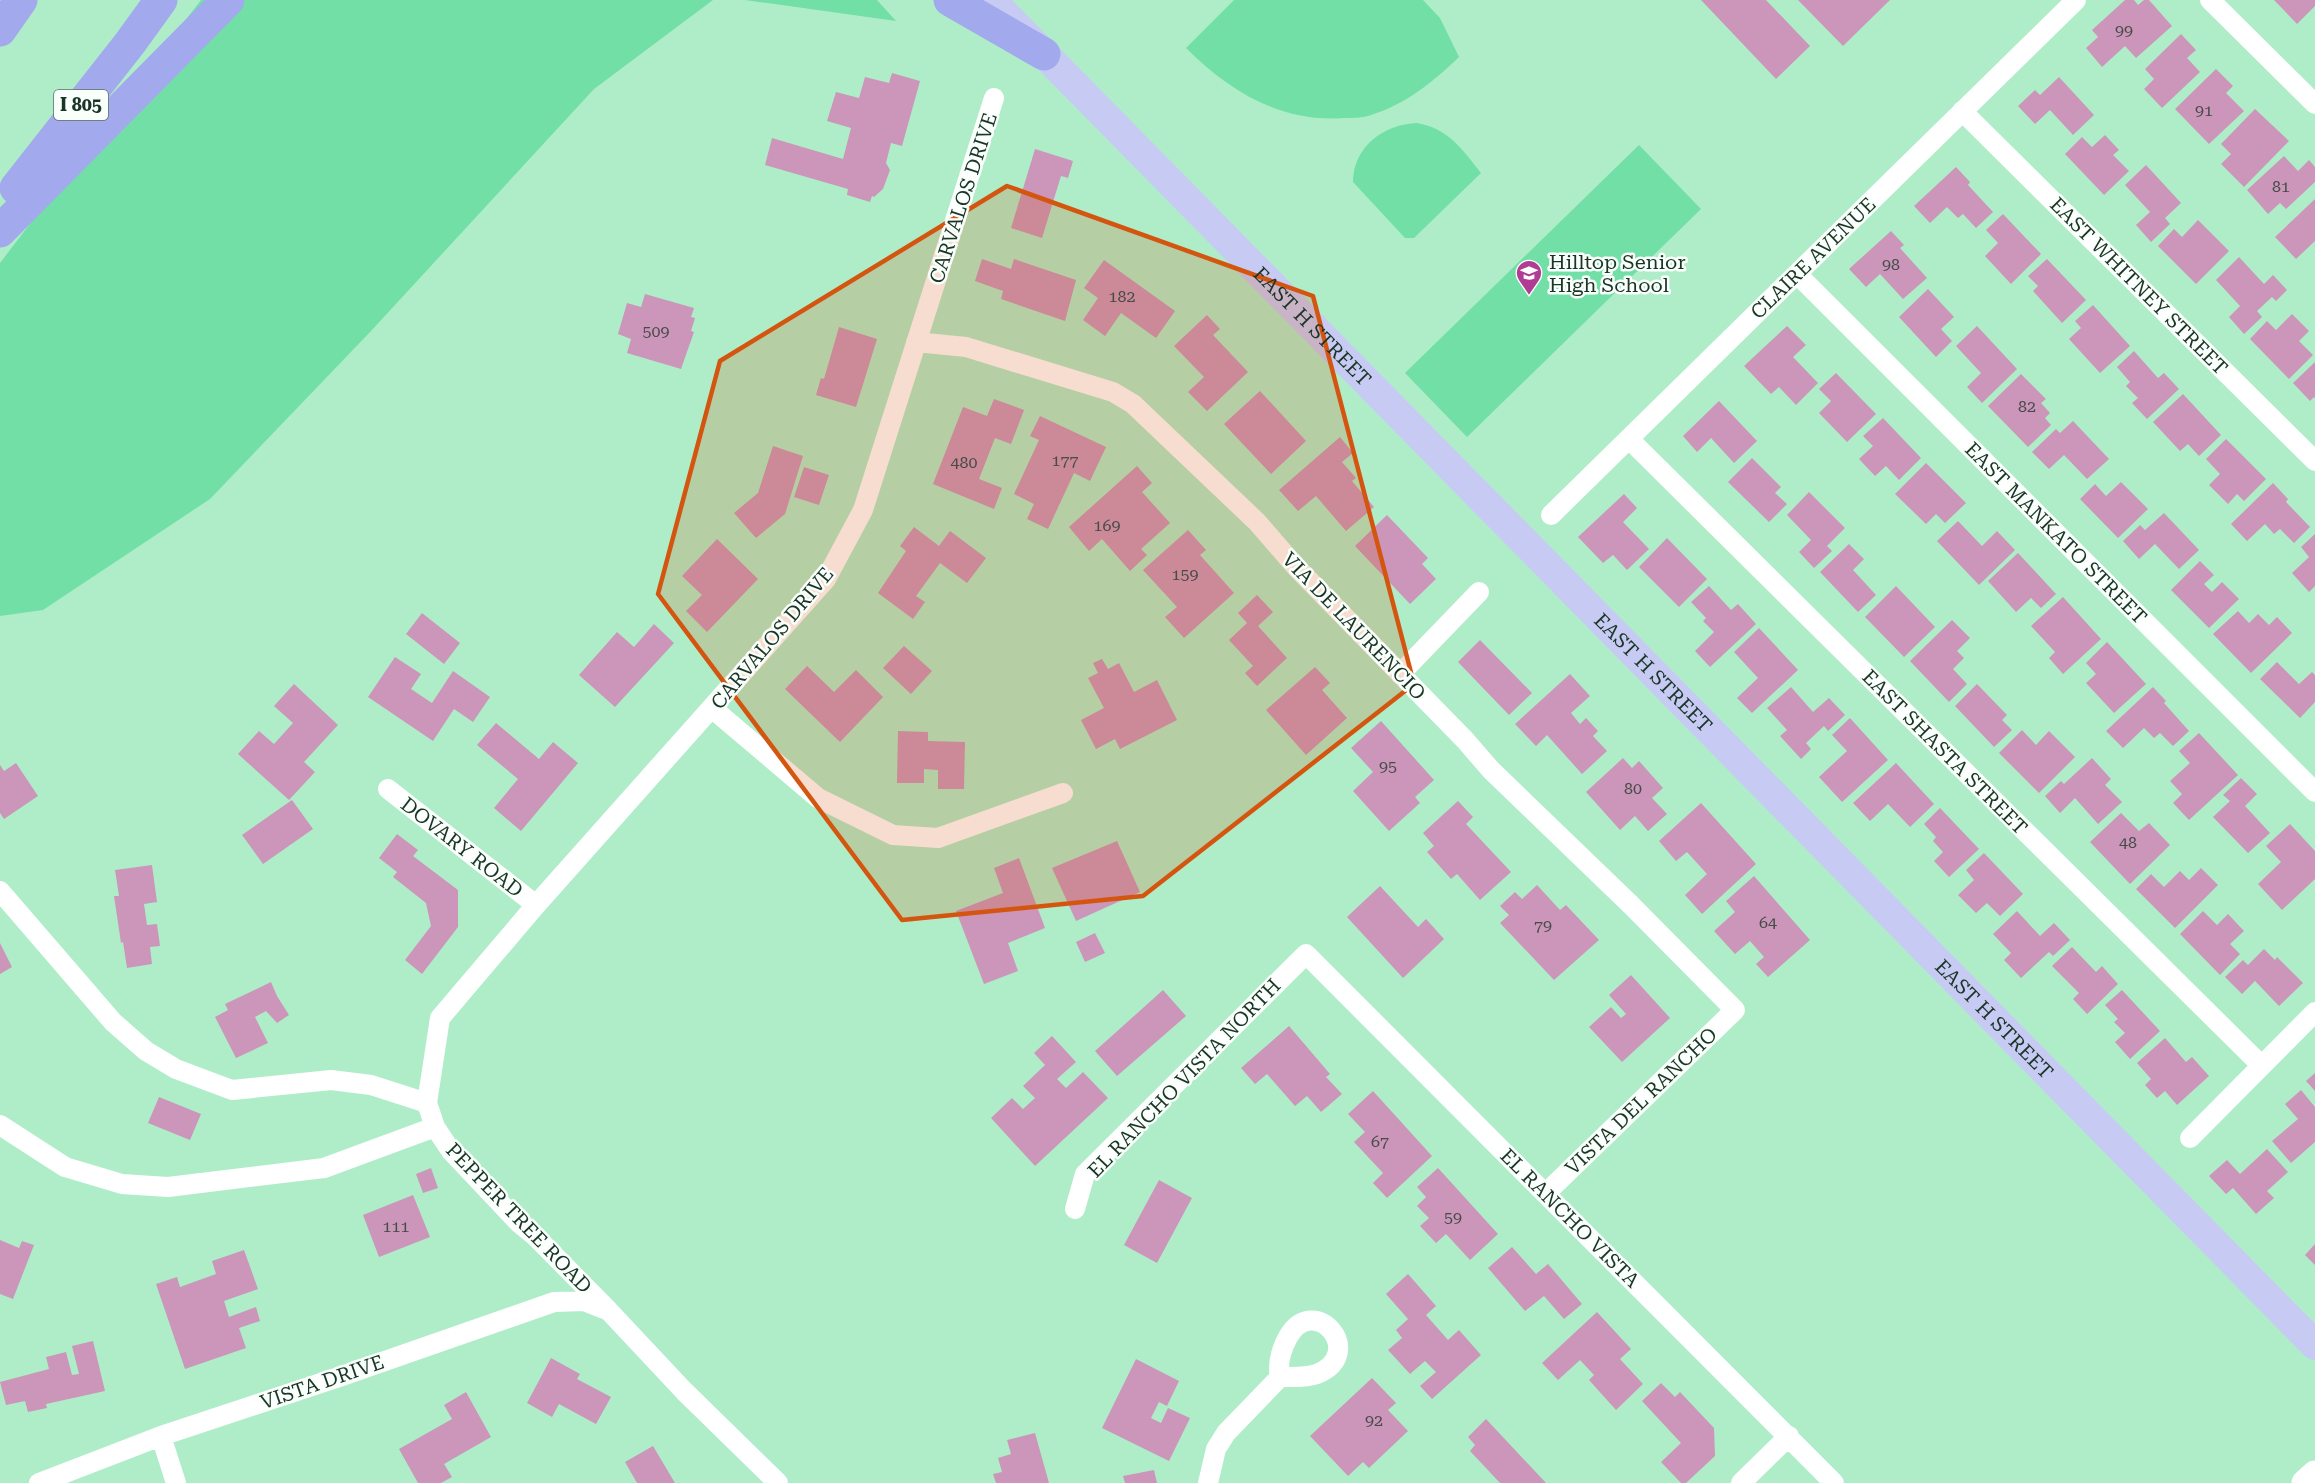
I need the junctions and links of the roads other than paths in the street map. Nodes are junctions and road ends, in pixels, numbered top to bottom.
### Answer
1 (21, 0) edge
2 (161, 0) edge
3 (228, 0) edge
4 (950, 0) edge
5 (991, 0) edge
6 (2076, 0) edge
7 (2210, 0) edge
8 (0, 30) edge
9 (1044, 54) junction
10 (994, 98) dead end
11 (2315, 104) edge
12 (1962, 111) junction
13 (0, 209) edge
14 (0, 231) edge
15 (1797, 274) junction
16 (916, 342) junction
17 (1629, 439) junction
18 (2315, 461) edge
19 (1551, 515) dead end
20 (1479, 592) dead end
21 (1400, 674) junction
22 (713, 709) junction
23 (388, 789) dead end
24 (2315, 792) edge
25 (1063, 793) dead end
26 (0, 891) edge
27 (536, 905) junction
28 (1306, 954) joint
29 (1735, 1010) joint
30 (2315, 1012) edge
31 (2261, 1065) junction
32 (427, 1103) junction
33 (0, 1125) edge
34 (435, 1128) junction
35 (2190, 1138) dead end
36 (1546, 1193) junction
37 (1075, 1209) dead end
38 (608, 1310) junction
39 (2315, 1345) edge
40 (1280, 1377) dead end
41 (161, 1436) junction
42 (1789, 1436) junction
43 (2315, 1474) edge
44 (39, 1483) edge
45 (176, 1483) edge
46 (778, 1483) edge
47 (1208, 1483) edge
48 (1740, 1483) edge
49 (1834, 1483) edge
50 (2305, 1483) edge

1 - 8 highway
2 - 13 highway, I 805
3 - 14 highway
4 - 9 highway
5 - 9 main road, EAST H STREET
6 - 12 street, CLAIRE AVENUE
7 - 11 street
9 - 39 main road, EAST H STREET
10 - 16 street, CARVALOS DRIVE
12 - 15 street, CLAIRE AVENUE
12 - 18 street, EAST WHITNEY STREET
15 - 17 street, CLAIRE AVENUE
15 - 24 street, EAST MANKATO STREET
16 - 21 street, VIA DE LAURENCIO
16 - 22 street, CARVALOS DRIVE
17 - 19 street, CLAIRE AVENUE
17 - 31 street, EAST SHASTA STREET
20 - 21 street
21 - 29 street, VIA DE LAURENCIO
22 - 25 street
22 - 27 street, CARVALOS DRIVE
23 - 27 street, DOVARY ROAD
26 - 32 street
27 - 32 street, CARVALOS DRIVE
28 - 36 street, EL RANCHO VISTA
28 - 37 street, EL RANCHO VISTA NORTH
29 - 36 street, VISTA DEL RANCHO
30 - 31 street
31 - 35 street
32 - 34 street, PEPPER TREE ROAD
33 - 34 street
34 - 38 street, PEPPER TREE ROAD
36 - 42 street, EL RANCHO VISTA
38 - 41 street, VISTA DRIVE
38 - 46 street, PEPPER TREE ROAD
40 - 47 street
41 - 44 street, VISTA DRIVE
41 - 45 street
42 - 48 street
42 - 49 street, EL RANCHO VISTA
43 - 50 main road

